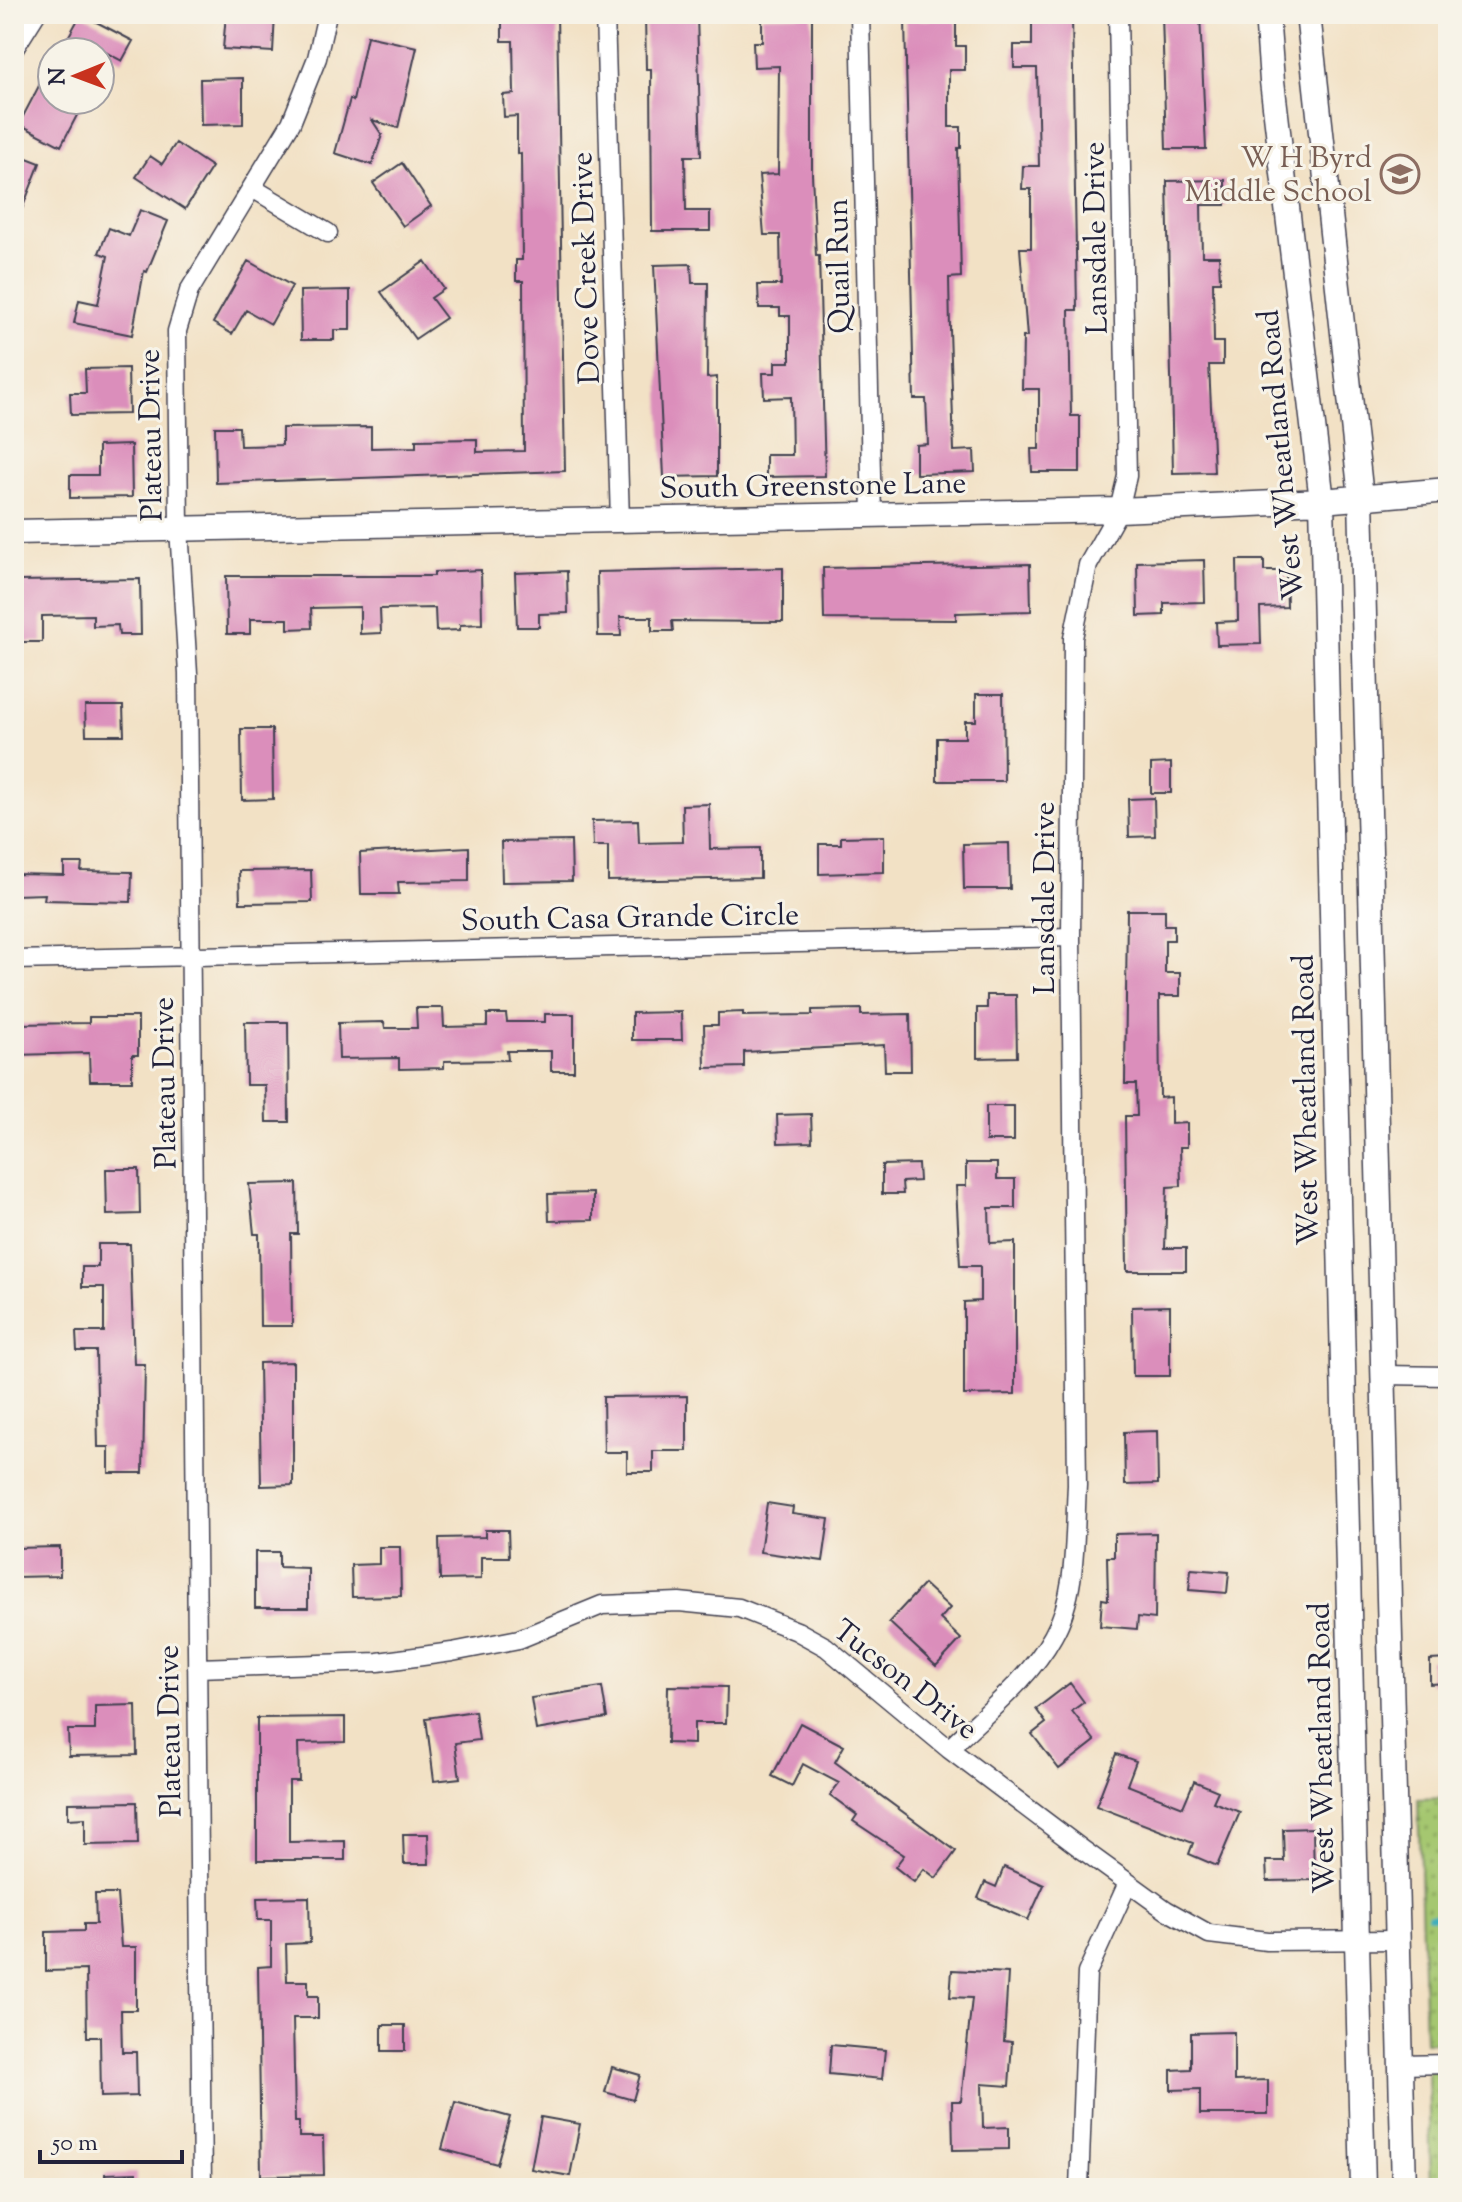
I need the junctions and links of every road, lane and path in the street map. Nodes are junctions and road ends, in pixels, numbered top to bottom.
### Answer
1 (36, 14) edge
2 (327, 14) edge
3 (605, 14) edge
4 (860, 14) edge
5 (1118, 14) edge
6 (1267, 14) edge
7 (1308, 14) edge
8 (14, 49) edge
9 (254, 189) junction
10 (328, 233) dead end
11 (1345, 334) junction
12 (1304, 339) junction
13 (1448, 490) edge
14 (1361, 497) junction
15 (1322, 501) junction
16 (1119, 510) junction
17 (872, 516) junction
18 (620, 521) junction
19 (179, 528) junction
20 (14, 532) edge
21 (1071, 937) junction
22 (190, 956) junction
23 (14, 960) edge
24 (1383, 1375) junction
25 (1448, 1376) edge
26 (197, 1668) junction
27 (949, 1749) junction
28 (1128, 1883) junction
29 (1357, 1940) junction
30 (1398, 1940) junction
31 (1448, 2064) edge
32 (1401, 2065) junction
33 (202, 2188) edge
34 (1079, 2188) edge
35 (1363, 2188) edge
36 (1404, 2188) edge

1 - 8 street
2 - 9 street, Plateau Drive
3 - 18 street, Dove Creek Drive
4 - 17 street, Quail Run
5 - 16 street, Lansdale Drive
6 - 12 main road, West Wheatland Road
7 - 11 main road
9 - 10 street
9 - 19 street, Plateau Drive
11 - 12 main road
11 - 14 main road
12 - 15 main road, West Wheatland Road
13 - 14 main road, South Greenstone Lane
14 - 15 main road, South Greenstone Lane
14 - 24 main road
15 - 16 main road, South Greenstone Lane
15 - 29 main road, West Wheatland Road
16 - 17 main road, South Greenstone Lane
16 - 21 street, Lansdale Drive
17 - 18 main road, South Greenstone Lane
18 - 19 main road, South Greenstone Lane
19 - 20 main road, South Greenstone Lane
19 - 22 street, Plateau Drive
21 - 22 street, South Casa Grande Circle
21 - 27 street, Lansdale Drive
22 - 23 street, South Casa Grande Circle
22 - 26 street, Plateau Drive
24 - 25 street
24 - 30 main road
26 - 27 street, Tucson Drive
26 - 33 street, Plateau Drive
27 - 28 street, Tucson Drive
28 - 29 street, Tucson Drive
28 - 34 street
29 - 30 street, Tucson Drive
29 - 35 main road, West Wheatland Road
30 - 32 main road
31 - 32 street
32 - 36 main road

